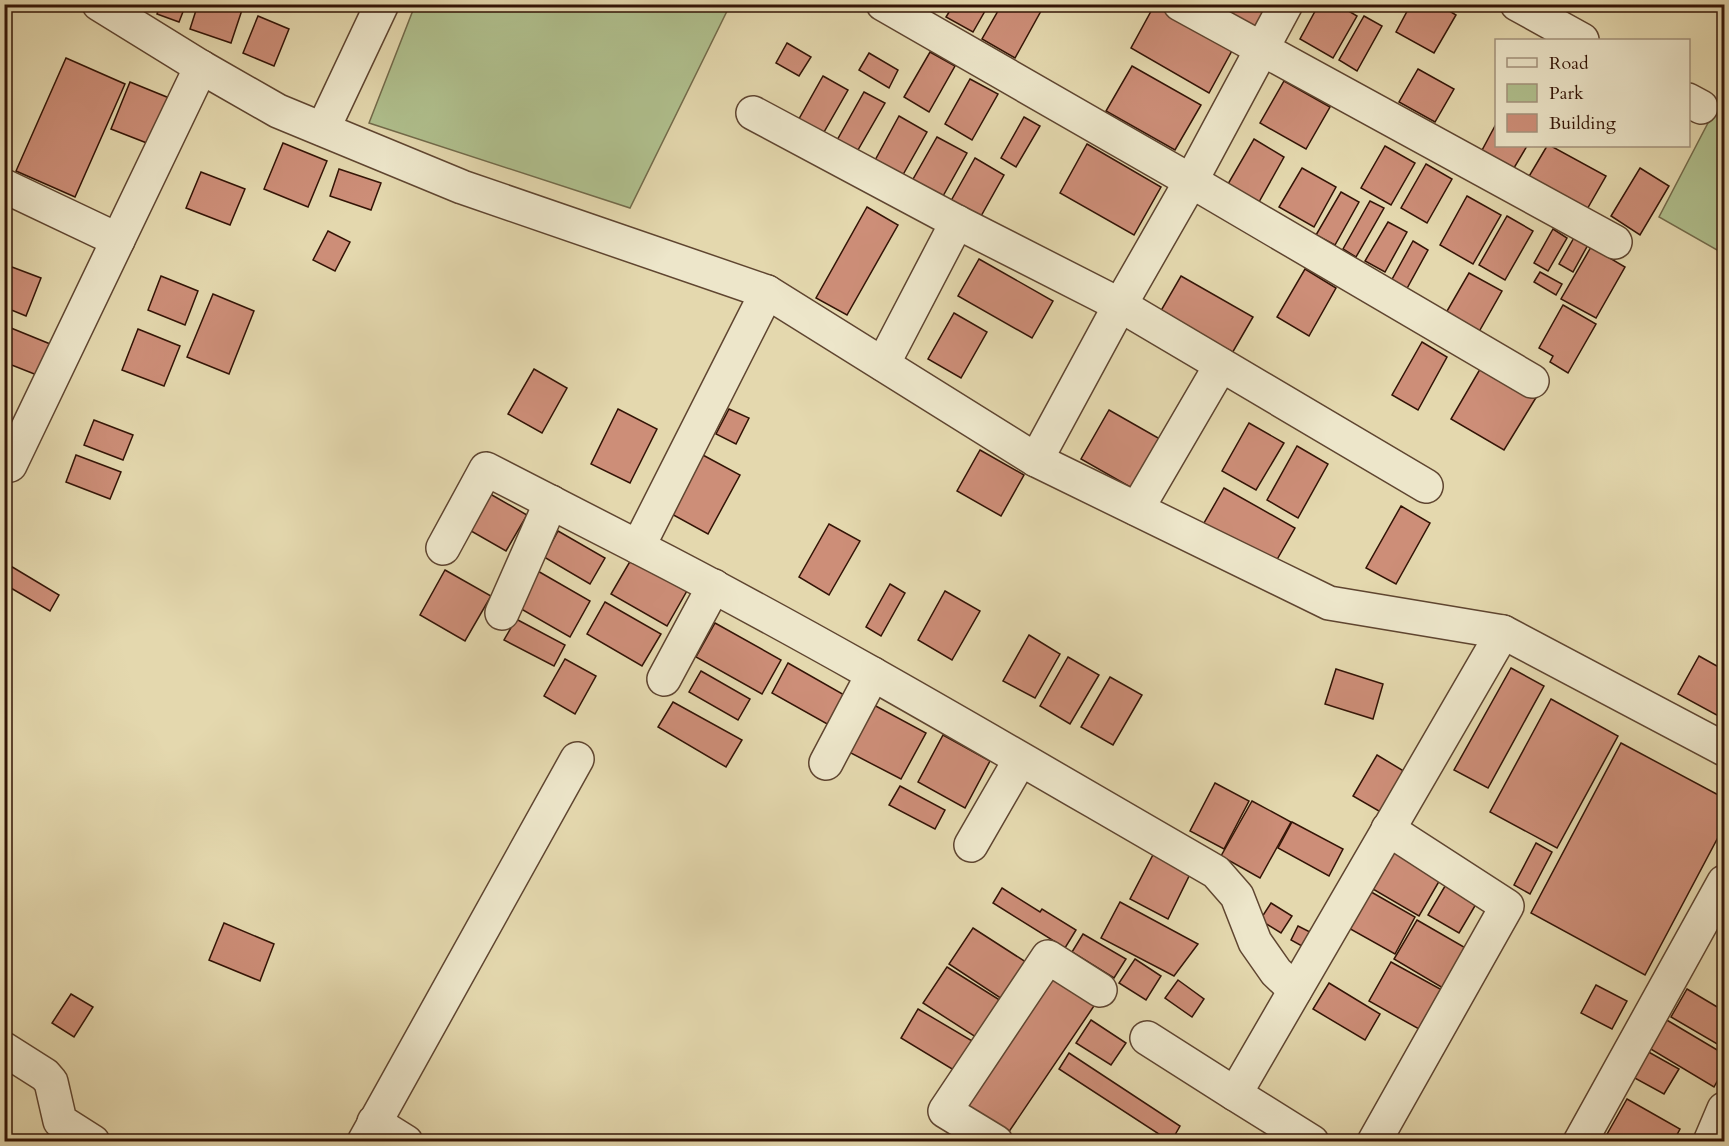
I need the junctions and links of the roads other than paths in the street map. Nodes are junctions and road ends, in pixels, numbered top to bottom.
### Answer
1 (99, 4) edge
2 (382, 4) edge
3 (883, 4) edge
4 (1180, 4) edge
5 (1286, 4) edge
6 (1517, 4) edge
7 (1580, 39) edge
8 (1261, 50) junction
9 (201, 67) junction
10 (753, 113) dead end
11 (323, 129) junction
12 (1191, 180) junction
13 (4, 186) edge
14 (957, 222) junction
15 (118, 240) junction
16 (1614, 243) dead end
17 (767, 292) junction
18 (1120, 305) junction
19 (883, 364) junction
20 (1221, 365) junction
21 (1532, 381) dead end
22 (1036, 460) junction
23 (4, 462) edge
24 (1426, 486) dead end
25 (551, 502) junction
26 (1137, 509) junction
27 (638, 547) junction
28 (443, 548) dead end
29 (714, 586) junction
30 (502, 613) dead end
31 (1503, 632) junction
32 (873, 674) junction
33 (663, 679) dead end
34 (1725, 749) edge
35 (577, 759) dead end
36 (1020, 760) junction
37 (826, 763) dead end
38 (1389, 830) junction
39 (971, 845) dead end
40 (1725, 882) edge
41 (1100, 990) dead end
42 (1295, 990) junction
43 (1147, 1038) dead end
44 (4, 1049) edge
45 (1235, 1094) junction
46 (1725, 1109) edge
47 (369, 1132) edge
48 (93, 1142) edge
49 (406, 1142) edge
50 (996, 1142) edge
51 (1312, 1142) edge
52 (1374, 1142) edge
53 (1580, 1142) edge
54 (1710, 1142) edge

1 - 9 street
2 - 11 street
3 - 12 street
4 - 8 street
5 - 8 street
6 - 7 street
8 - 12 street
8 - 16 street
9 - 11 street
9 - 15 street
10 - 14 street
11 - 17 street
12 - 18 street
12 - 21 street
13 - 15 street
14 - 18 street
14 - 19 street
15 - 23 street
17 - 19 street
17 - 27 street
18 - 20 street
18 - 22 street
19 - 22 street
20 - 24 street
20 - 26 street
22 - 26 street
25 - 27 street
25 - 28 street
25 - 30 street
26 - 31 street
27 - 29 street
29 - 32 street
29 - 33 street
31 - 34 street
31 - 38 street
32 - 36 street
32 - 37 street
35 - 47 street
36 - 39 street
36 - 42 street
38 - 42 street
38 - 52 street
40 - 53 street
41 - 50 street
42 - 45 street
43 - 45 street
44 - 48 street
45 - 51 street
46 - 54 street
47 - 49 street

